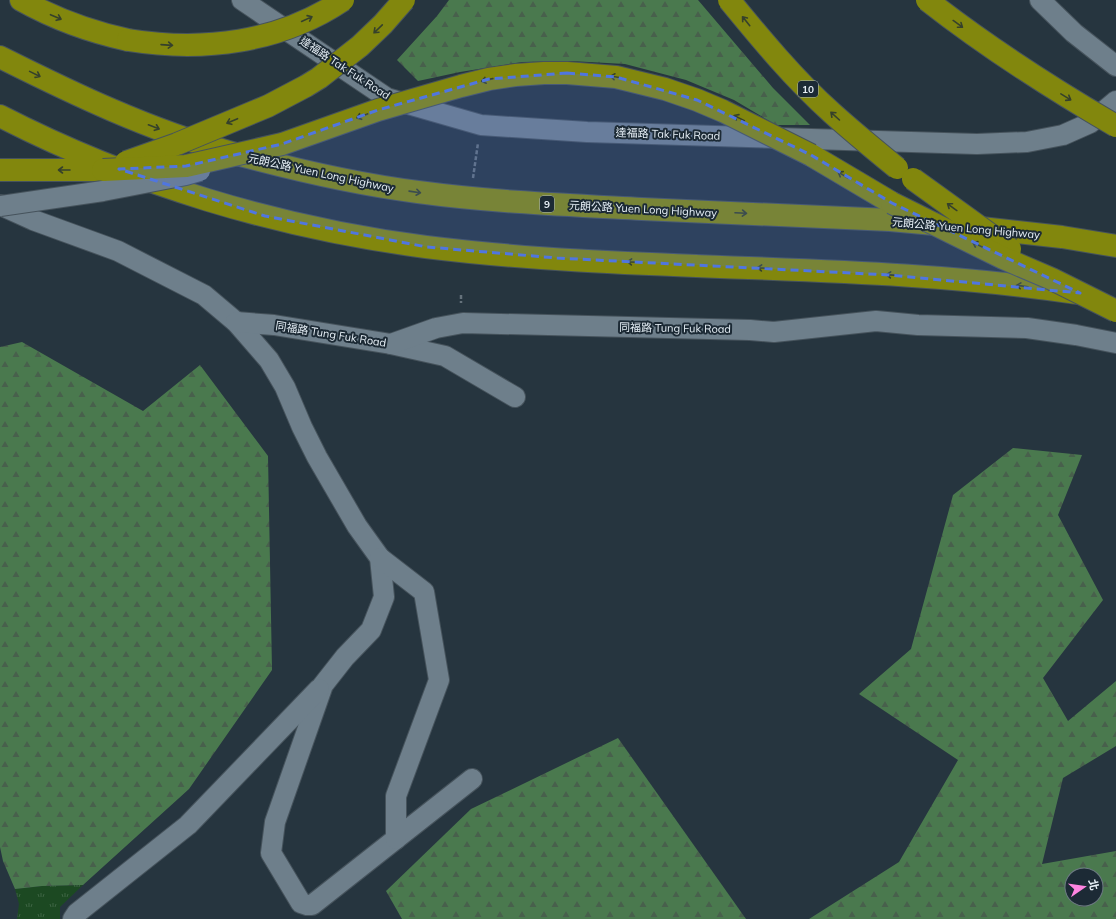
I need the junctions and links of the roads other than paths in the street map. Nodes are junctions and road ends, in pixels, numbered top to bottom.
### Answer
1 (21, 0) edge
2 (242, 0) edge
3 (343, 0) edge
4 (404, 0) edge
5 (729, 0) edge
6 (927, 0) edge
7 (1040, 0) edge
8 (0, 57) edge
9 (1116, 66) edge
10 (1116, 101) edge
11 (0, 116) edge
12 (1116, 126) edge
13 (282, 144) junction
14 (0, 170) edge
15 (103, 170) junction
16 (0, 205) edge
17 (1116, 246) edge
18 (1052, 279) junction
19 (1116, 299) edge
20 (1116, 311) edge
21 (236, 322) junction
22 (1116, 343) edge
23 (392, 344) junction
24 (516, 397) dead end
25 (380, 558) junction
26 (323, 685) junction
27 (472, 779) dead end
28 (396, 839) junction
29 (73, 919) edge

1 -> 3 highway, bridge
2 - 10 street, 達福路 Tak Fuk Road
4 -> 15 highway, bridge
18 -> 5 highway, 10, bridge
6 -> 12 highway, bridge
7 - 9 street
8 -> 17 highway, 元朗公路 Yuen Long Highway / 9
19 -> 11 highway
13 - 15 highway, bridge
13 - 16 street, bridge
18 -> 13 highway, bridge
15 -> 14 highway
16 - 21 street
18 - 20 highway, bridge
21 - 23 street, 同福路 Tung Fuk Road
21 - 25 street
22 - 23 street, 同福路 Tung Fuk Road
23 - 24 street
25 - 26 street
25 - 28 street
26 - 28 street
26 - 29 street
27 - 28 street

